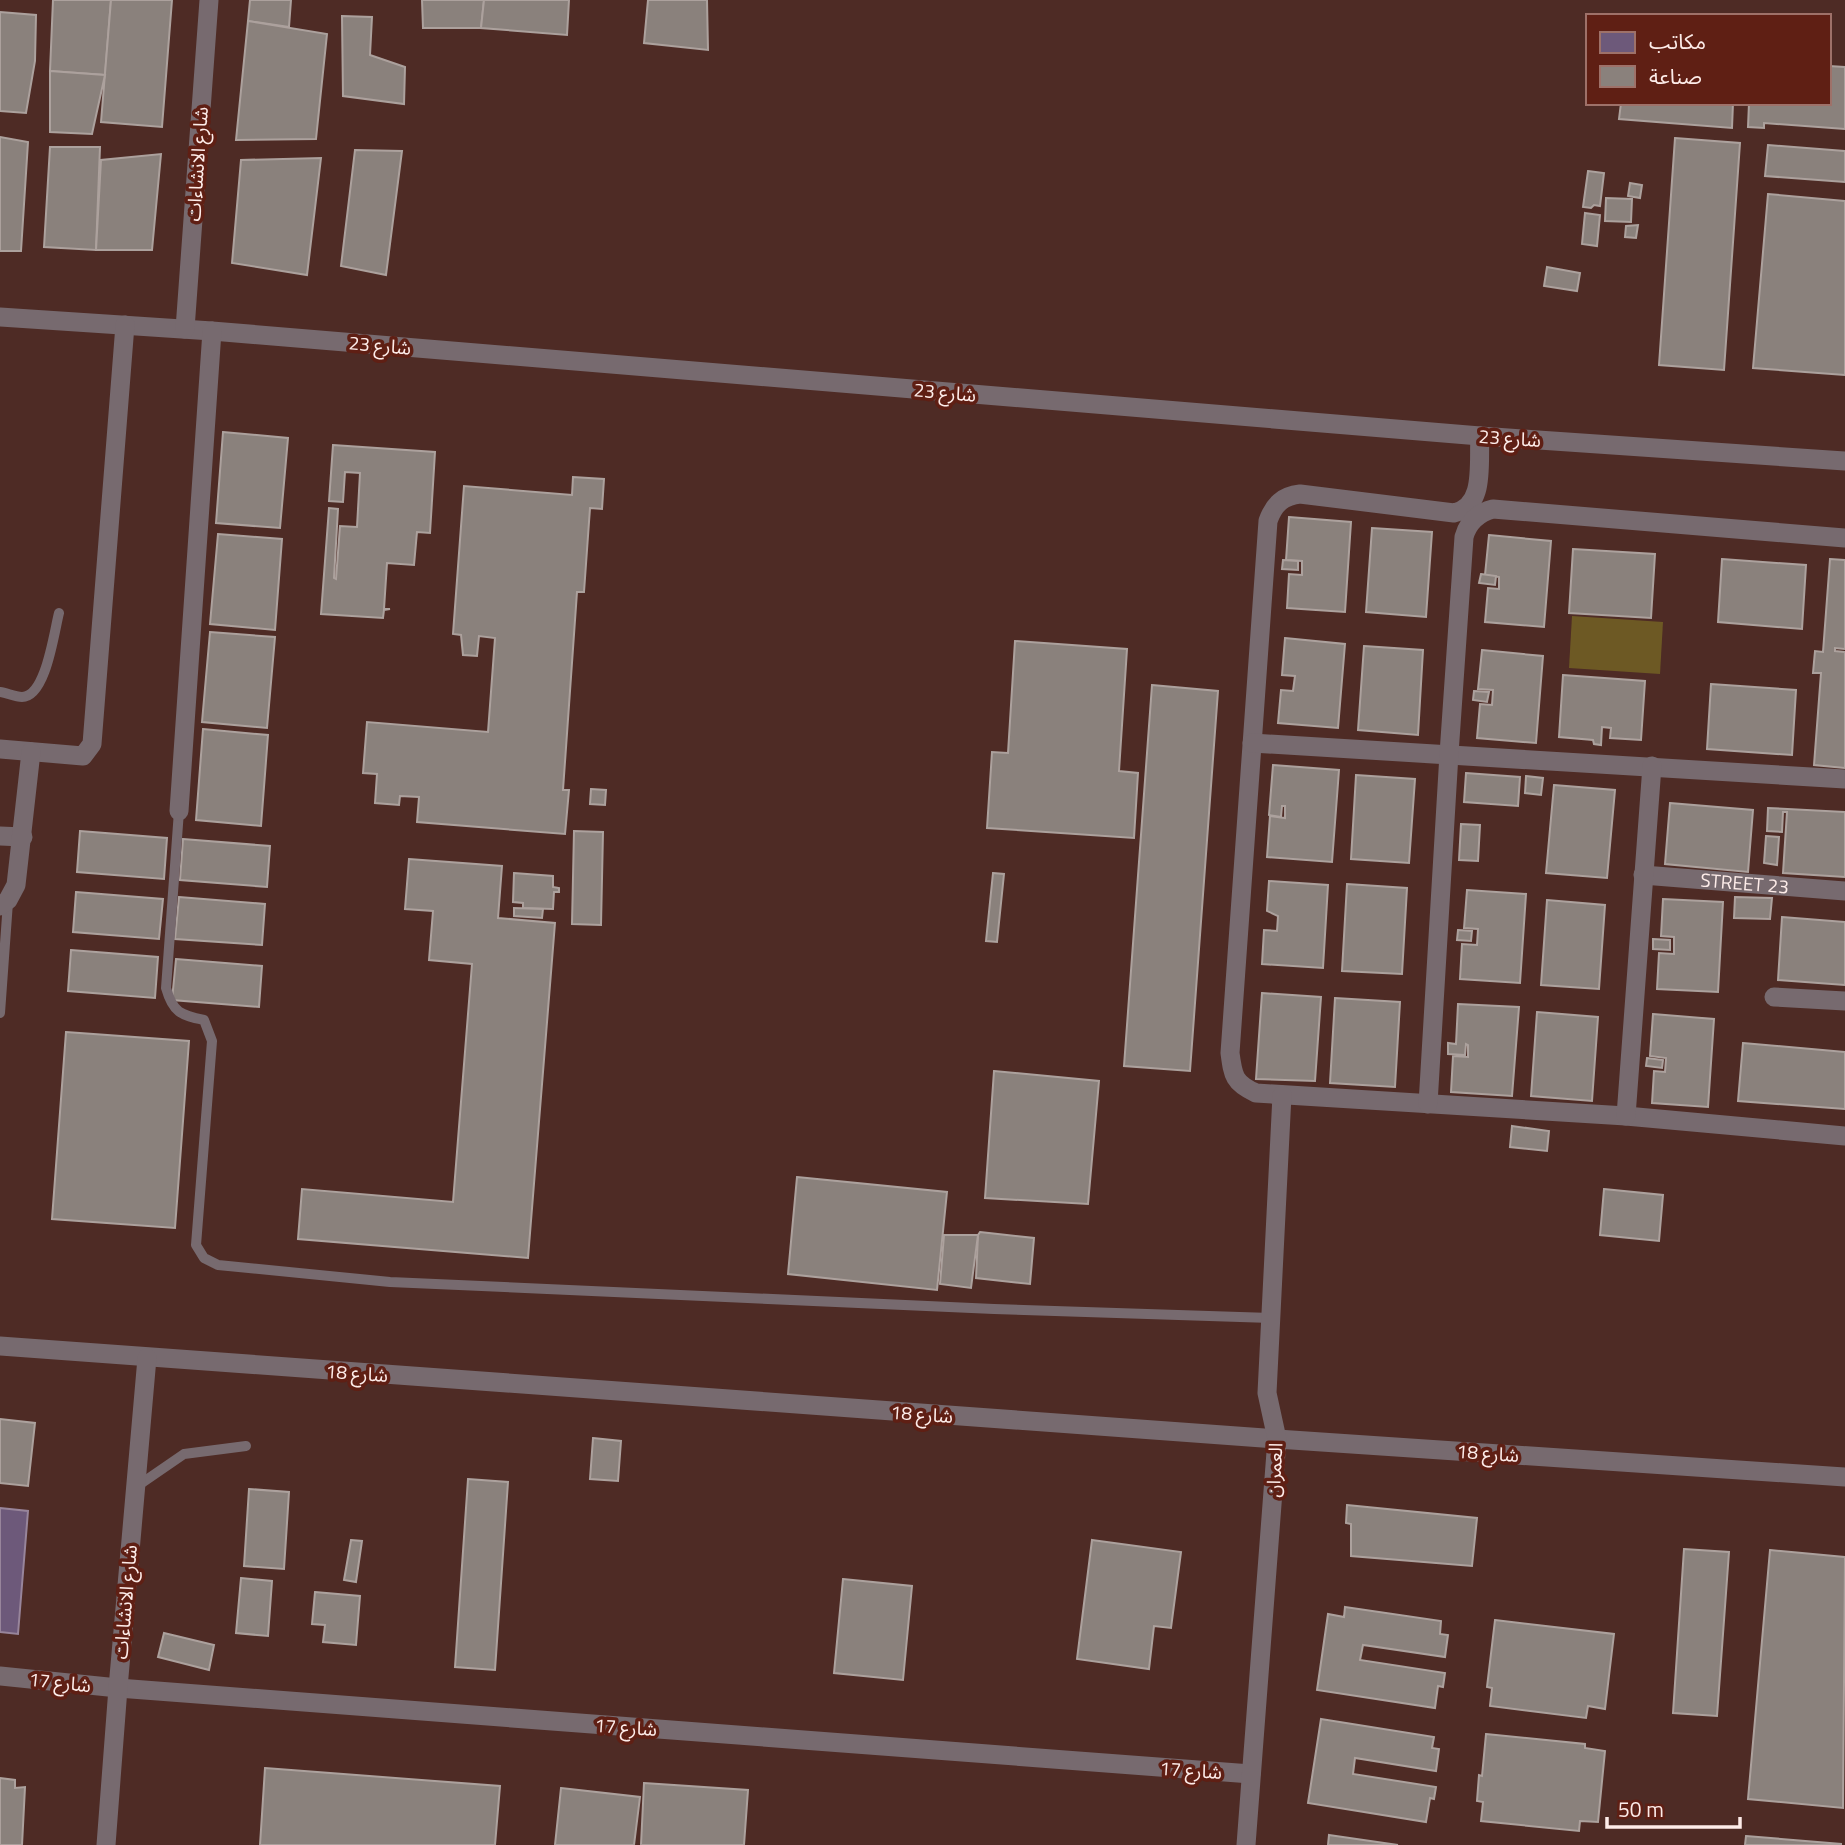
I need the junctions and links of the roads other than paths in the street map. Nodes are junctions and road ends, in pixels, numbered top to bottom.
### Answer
1 (209, 0) edge
2 (0, 315) edge
3 (125, 325) junction
4 (186, 329) junction
5 (212, 331) junction
6 (1480, 436) junction
7 (1845, 461) edge
8 (1845, 538) edge
9 (58, 613) dead end
10 (0, 692) edge
11 (1252, 743) junction
12 (0, 749) edge
13 (31, 752) junction
14 (1449, 754) junction
15 (1652, 766) junction
16 (1845, 779) edge
17 (178, 811) joint
18 (0, 836) edge
19 (23, 837) junction
20 (1643, 875) junction
21 (1845, 891) edge
22 (4, 903) edge
23 (1774, 997) dead end
24 (1845, 1001) edge
25 (0, 1013) edge
26 (1282, 1095) junction
27 (1429, 1104) junction
28 (1626, 1116) junction
29 (1845, 1136) edge
30 (1272, 1318) junction
31 (0, 1346) edge
32 (147, 1358) junction
33 (1277, 1439) junction
34 (246, 1446) dead end
35 (1845, 1477) edge
36 (136, 1488) junction
37 (0, 1676) edge
38 (118, 1688) junction
39 (1251, 1774) junction
40 (106, 1845) edge
41 (1246, 1845) edge

1 - 4 street, شارع الانشاءات
2 - 3 street, شارع 23
3 - 4 street, شارع 23
3 - 13 street
4 - 5 street, شارع 23
5 - 6 street, شارع 23
5 - 17 street
6 - 7 street, شارع 23
6 - 11 street
8 - 14 street
9 - 10 lane
11 - 14 street
11 - 26 street
12 - 13 street
13 - 19 street
14 - 15 street
14 - 27 street
15 - 16 street
15 - 20 street
17 - 30 lane
18 - 19 street
19 - 22 street
20 - 21 street, STREET 23
20 - 28 street
22 - 25 lane
23 - 24 street
26 - 27 street
26 - 30 street, العمران
27 - 28 street
28 - 29 street
30 - 33 street, العمران
31 - 32 street, شارع 18
32 - 33 street, شارع 18
32 - 36 street, شارع الانشاءات
33 - 35 street, شارع 18
33 - 39 street, العمران
34 - 36 lane
36 - 38 street, شارع الانشاءات
37 - 38 street, شارع 17
38 - 39 street, شارع 17
38 - 40 street, شارع الانشاءات
39 - 41 street, العمران

